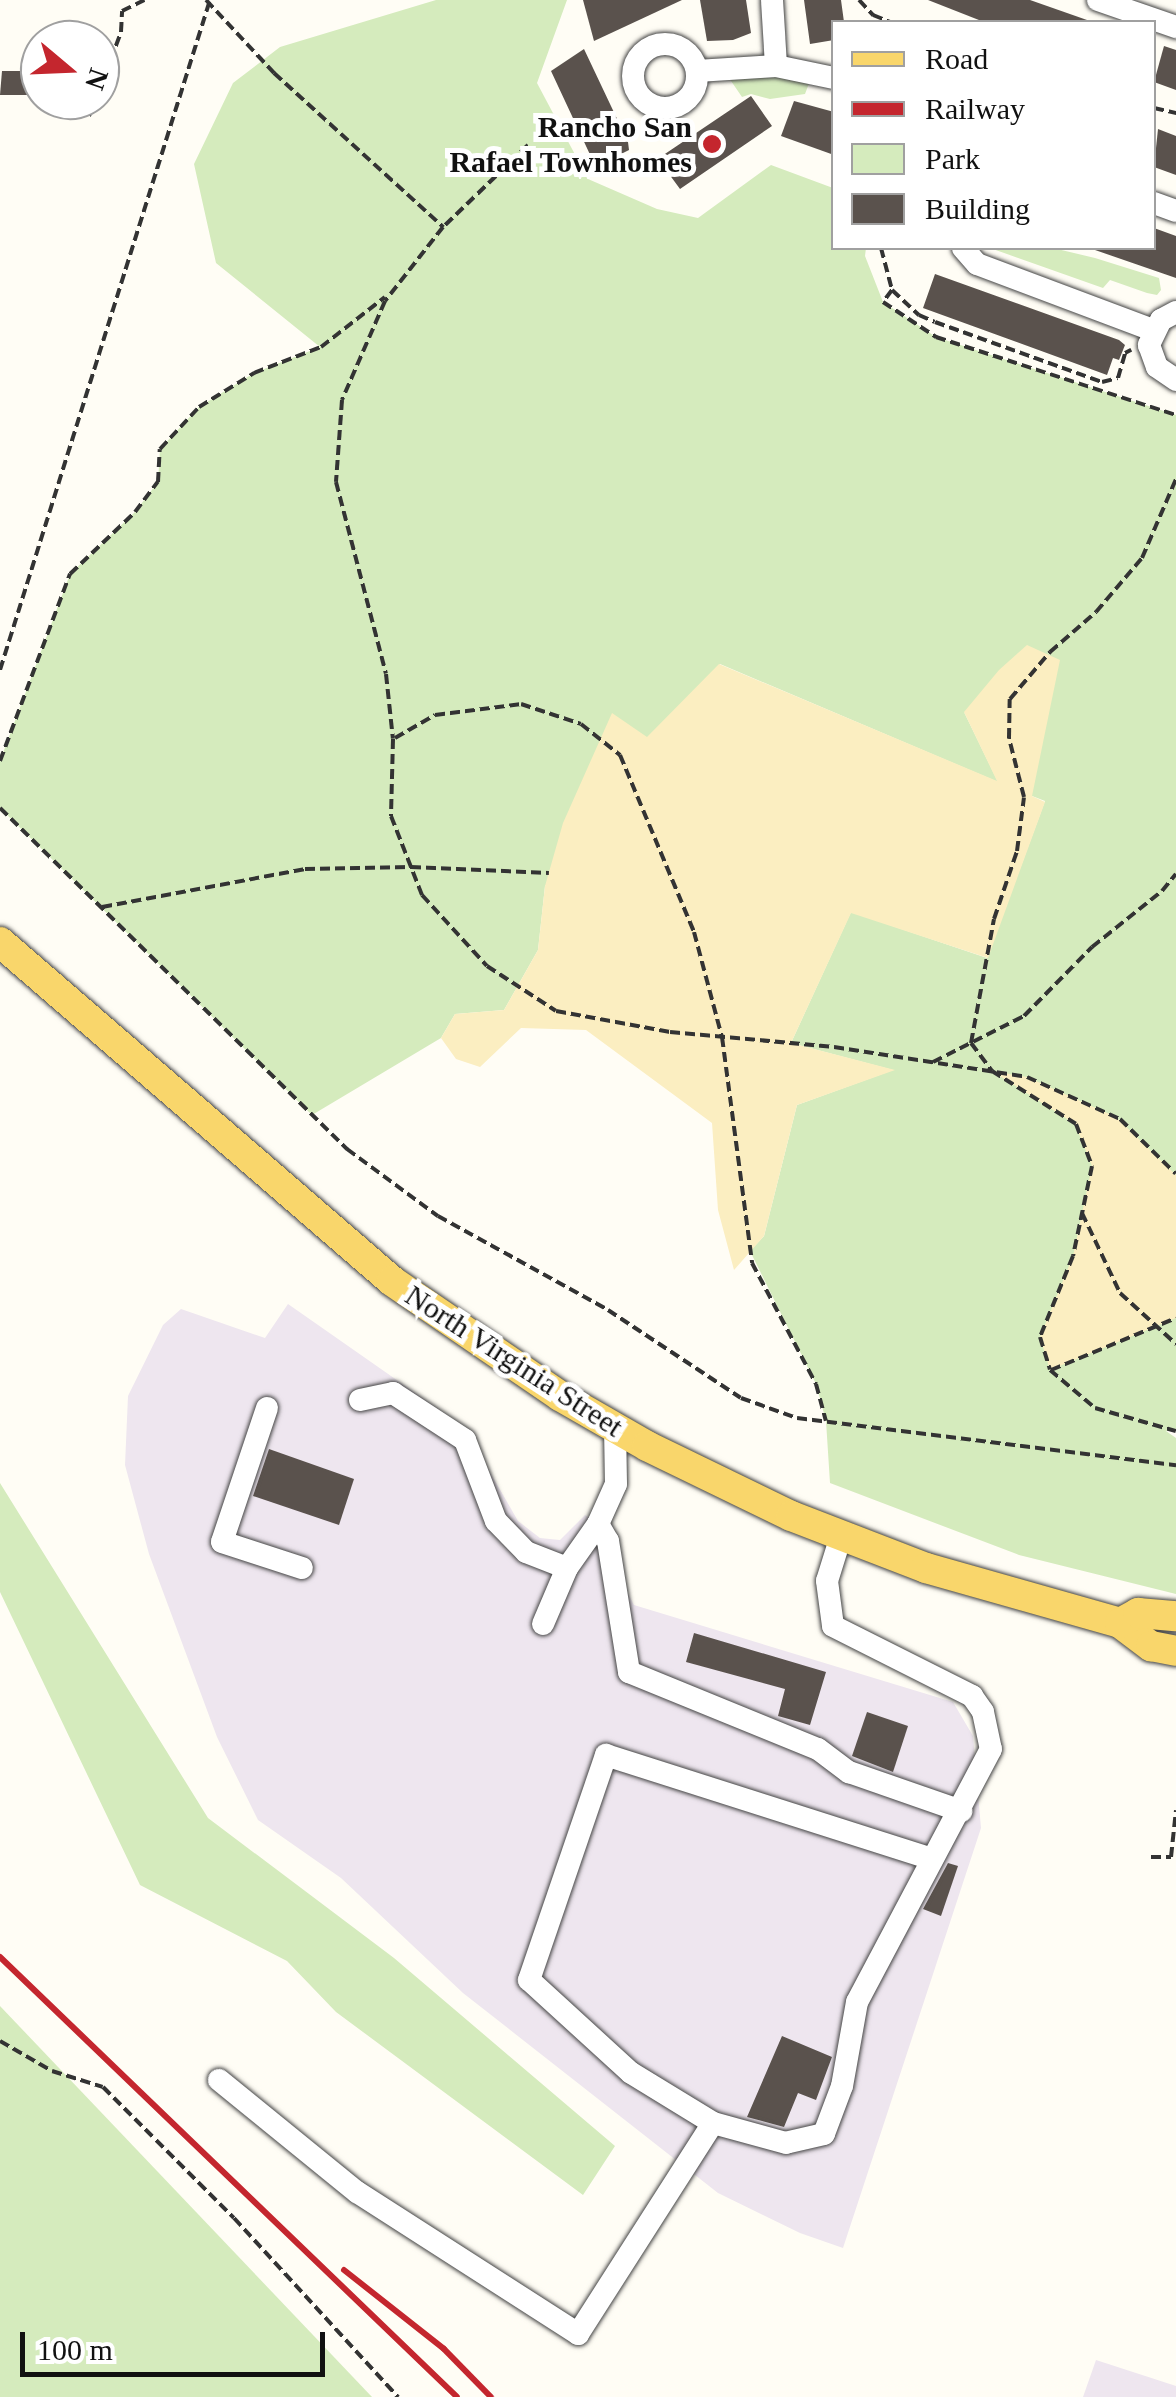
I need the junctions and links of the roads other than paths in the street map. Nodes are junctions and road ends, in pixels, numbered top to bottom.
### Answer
1 (772, 0) edge
2 (1098, 0) edge
3 (1156, 20) edge
4 (776, 66) junction
5 (698, 71) dead end
6 (831, 77) edge
7 (965, 250) edge
8 (1176, 312) edge
9 (1152, 337) junction
10 (1176, 380) edge
11 (0, 942) edge
12 (360, 1400) dead end
13 (267, 1408) dead end
14 (615, 1428) junction
15 (598, 1524) junction
16 (841, 1536) junction
17 (302, 1568) dead end
18 (567, 1568) junction
19 (1176, 1616) edge
20 (1120, 1622) junction
21 (543, 1624) dead end
22 (1176, 1651) edge
23 (962, 1810) junction
24 (932, 1859) junction
25 (219, 2080) dead end
26 (714, 2123) junction

1 - 4 street
2 - 3 street
4 - 5 street
4 - 6 street
7 - 9 street
8 - 9 street
9 - 10 street
11 - 14 main road, North Virginia Street
12 - 18 street
13 - 17 street
14 - 15 street
14 - 16 main road, North Virginia Street
15 - 18 street
15 - 23 street
16 - 20 main road, North Virginia Street
16 - 23 street
18 - 21 street
19 - 20 main road, North Virginia Street
20 - 22 main road, North Virginia Street
23 - 24 street
24 - 26 street
24 - 26 street
25 - 26 street

